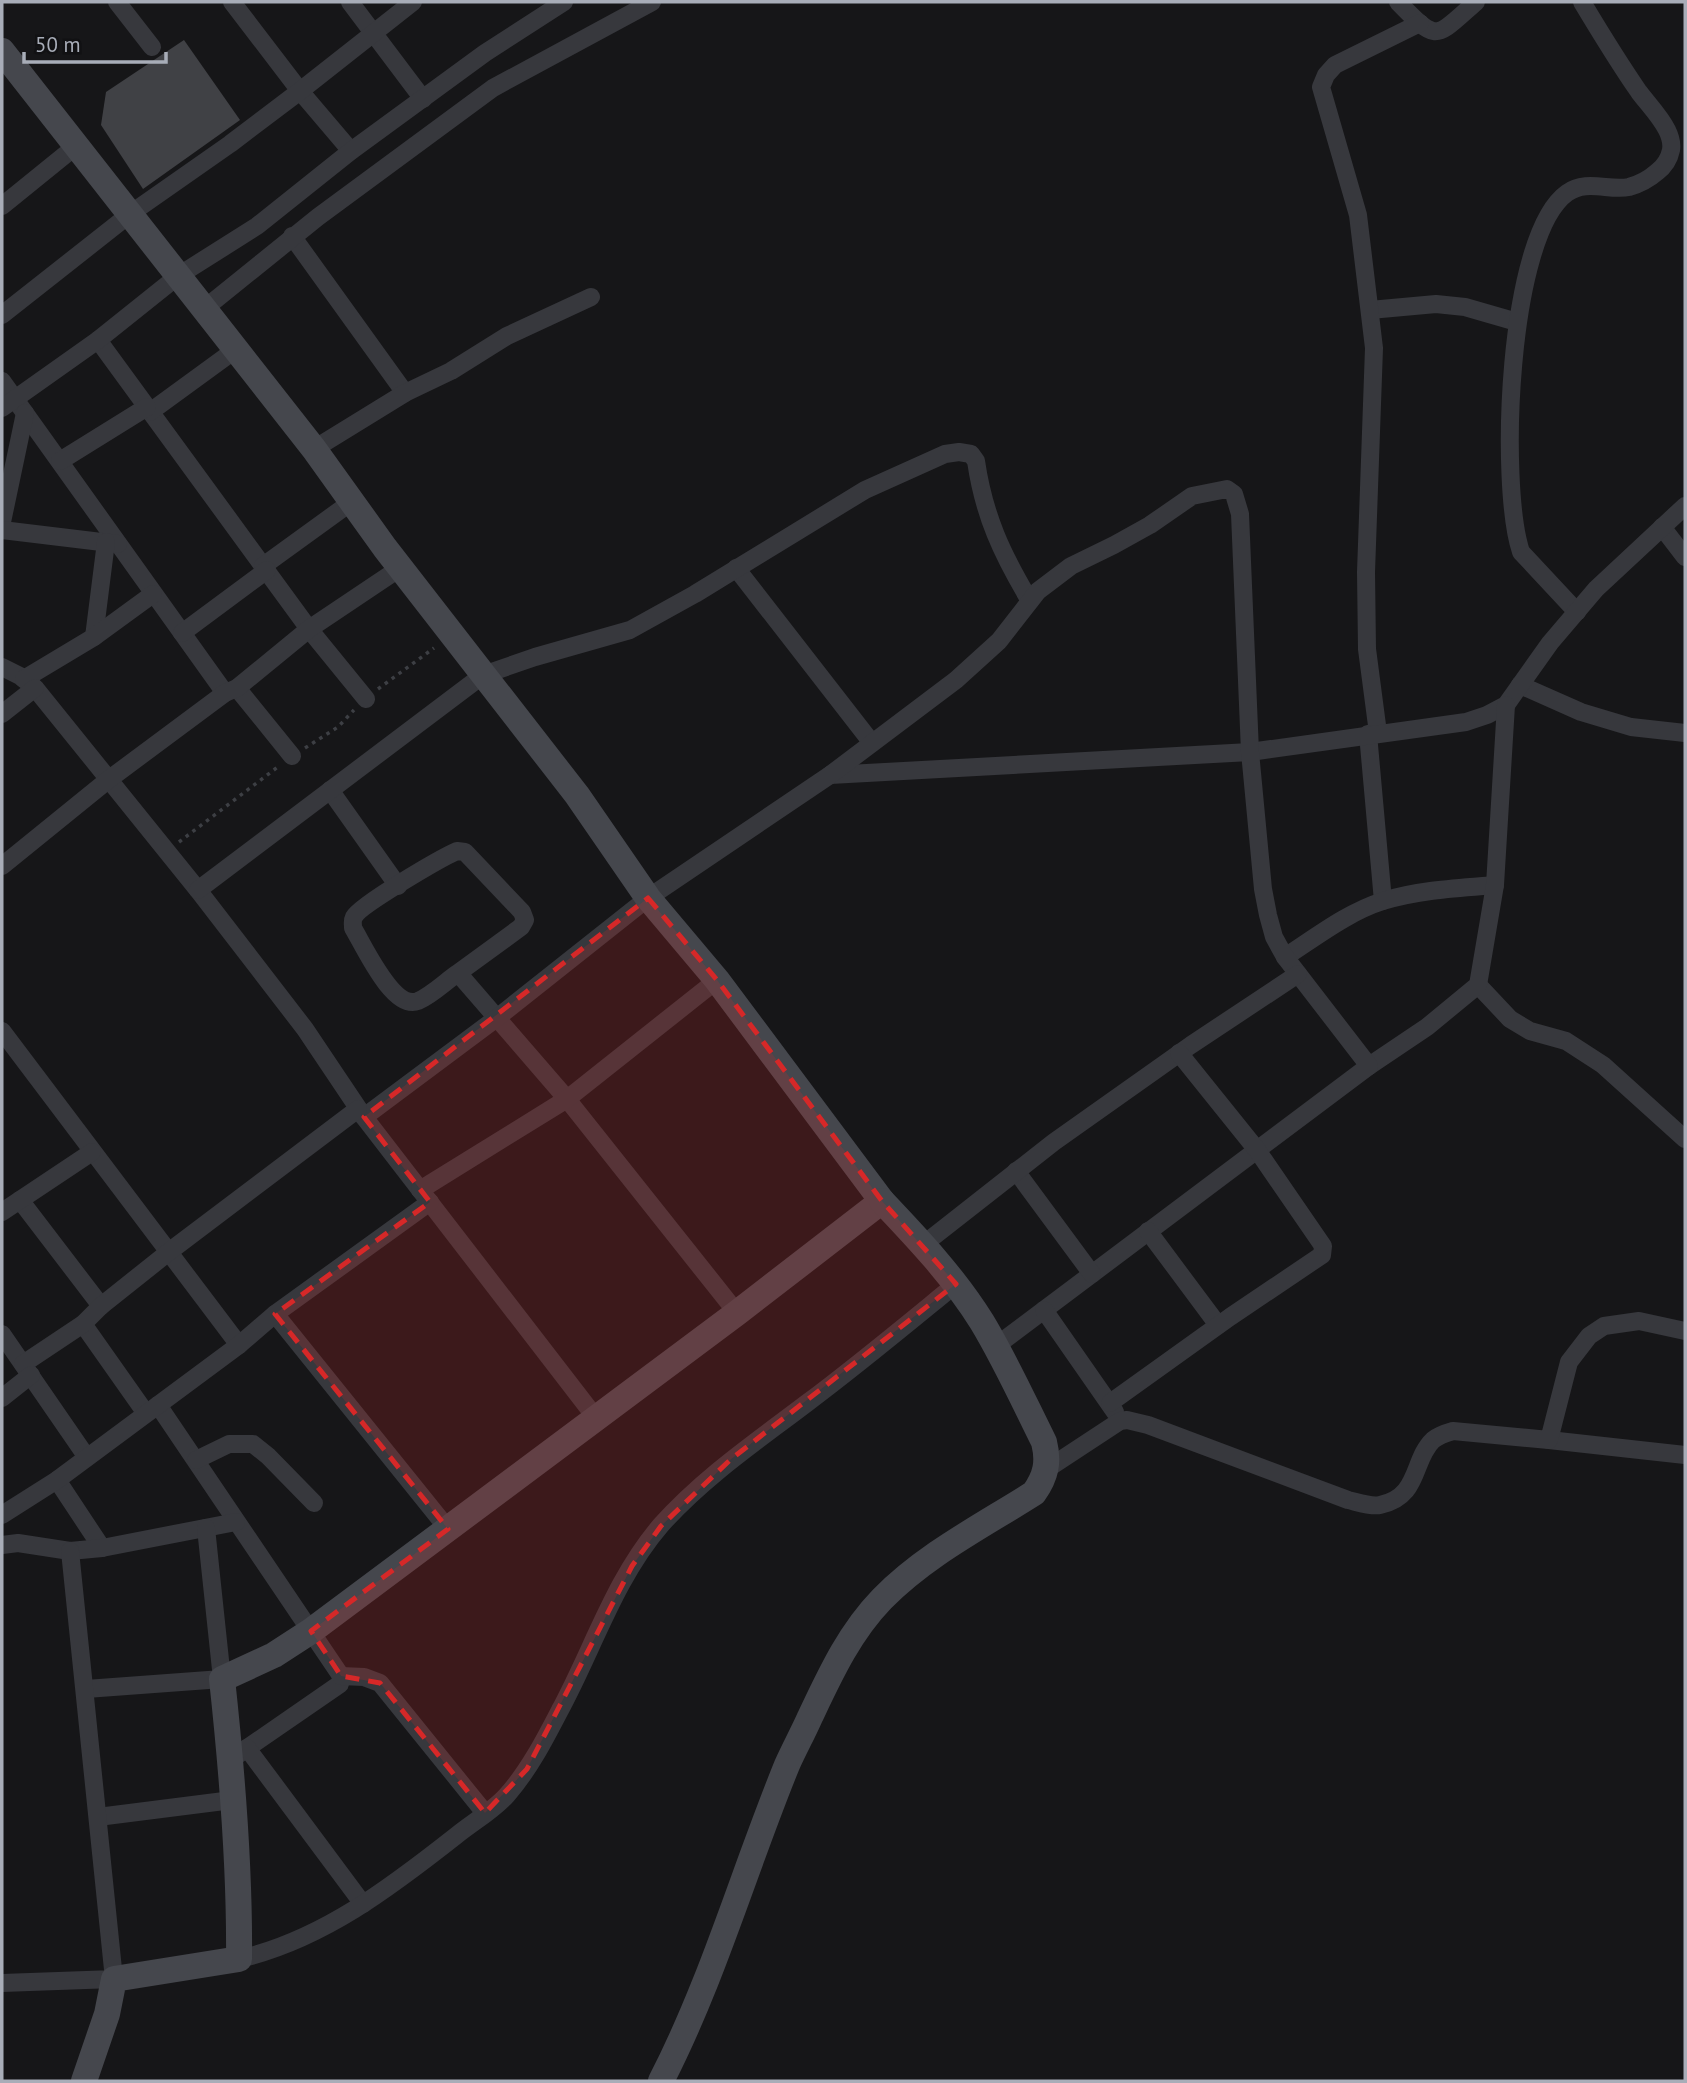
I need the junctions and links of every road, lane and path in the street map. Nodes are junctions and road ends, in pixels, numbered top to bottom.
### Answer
1 (117, 2) edge
2 (232, 2) edge
3 (350, 2) edge
4 (413, 2) edge
5 (564, 2) edge
6 (652, 2) edge
7 (1398, 2) edge
8 (1476, 2) edge
9 (1582, 2) edge
10 (1420, 23) junction
11 (374, 33) junction
12 (152, 47) dead end
13 (2, 51) edge
14 (300, 91) junction
15 (423, 99) junction
16 (76, 146) junction
17 (351, 151) junction
18 (2, 206) edge
19 (130, 214) junction
20 (292, 236) junction
21 (178, 276) junction
22 (591, 297) dead end
23 (204, 309) junction
24 (1370, 310) junction
25 (2, 315) edge
26 (1517, 322) junction
27 (98, 340) junction
28 (235, 350) junction
29 (2, 381) edge
30 (405, 393) junction
31 (14, 407) edge
32 (148, 409) junction
33 (314, 450) junction
34 (60, 461) junction
35 (350, 503) junction
36 (1685, 506) edge
37 (2, 522) edge
38 (1662, 527) junction
39 (2, 530) edge
40 (112, 543) junction
41 (1685, 557) edge
42 (265, 568) junction
43 (400, 568) junction
44 (736, 568) junction
45 (153, 594) junction
46 (1030, 601) junction
47 (1577, 612) junction
48 (309, 629) junction
49 (182, 633) junction
50 (454, 635) junction
51 (94, 637) junction
52 (2, 667) edge
53 (483, 676) junction
54 (30, 683) junction
55 (1520, 685) junction
56 (231, 690) junction
57 (366, 699) junction
58 (1506, 705) junction
59 (2, 713) edge
60 (1685, 733) edge
61 (1373, 734) junction
62 (872, 743) junction
63 (1250, 752) junction
64 (292, 756) junction
65 (830, 775) junction
66 (108, 780) junction
67 (330, 790) junction
68 (166, 852) junction
69 (2, 866) edge
70 (1495, 885) junction
71 (398, 886) junction
72 (198, 890) junction
73 (649, 898) junction
74 (1383, 901) junction
75 (1285, 957) junction
76 (458, 972) junction
77 (1298, 974) junction
78 (717, 980) junction
79 (1478, 985) junction
80 (498, 1017) junction
81 (3, 1035) edge
82 (1180, 1054) junction
83 (1369, 1066) junction
84 (567, 1099) junction
85 (361, 1113) junction
86 (1681, 1128) edge
87 (1257, 1150) junction
88 (92, 1152) junction
89 (1016, 1171) junction
90 (425, 1196) junction
91 (20, 1200) junction
92 (881, 1201) junction
93 (2, 1212) edge
94 (1148, 1231) junction
95 (924, 1244) junction
96 (170, 1251) junction
97 (1092, 1274) junction
98 (956, 1284) junction
99 (101, 1306) junction
100 (1044, 1310) junction
101 (737, 1313) junction
102 (275, 1314) junction
103 (83, 1324) junction
104 (1218, 1325) junction
105 (1685, 1331) edge
106 (2, 1334) edge
107 (239, 1345) junction
108 (996, 1346) junction
109 (27, 1370) junction
110 (2, 1398) edge
111 (1110, 1403) junction
112 (152, 1409) junction
113 (596, 1418) junction
114 (1120, 1421) junction
115 (1549, 1440) junction
116 (1685, 1455) edge
117 (86, 1456) junction
118 (196, 1460) junction
119 (1047, 1469) junction
120 (57, 1480) junction
121 (314, 1503) dead end
122 (2, 1515) edge
123 (2, 1520) edge
124 (236, 1522) junction
125 (206, 1528) junction
126 (448, 1529) junction
127 (10, 1544) edge
128 (102, 1548) junction
129 (71, 1551) junction
130 (311, 1631) junction
131 (341, 1676) junction
132 (222, 1679) junction
133 (86, 1689) junction
134 (239, 1754) junction
135 (232, 1800) junction
136 (485, 1813) junction
137 (98, 1817) junction
138 (363, 1904) junction
139 (239, 1959) junction
140 (114, 1979) junction
141 (2, 1983) edge
142 (84, 2081) edge
143 (661, 2081) edge

1 - 12 street
2 - 14 street
3 - 11 street
4 - 11 street
5 - 15 street
6 - 20 street
7 - 10 street
8 - 10 street
9 - 26 street
10 - 24 street
11 - 14 street
11 - 15 street
13 - 16 street
14 - 17 street
14 - 19 street
15 - 17 street
16 - 18 street
16 - 19 street
17 - 21 street
19 - 21 street
19 - 25 street
20 - 23 street
20 - 30 street
21 - 23 street
21 - 27 street
22 - 30 street
23 - 28 street
24 - 26 street
24 - 61 street
26 - 47 street
27 - 31 street
27 - 32 street
28 - 32 street
28 - 33 street
29 - 31 street
30 - 33 street
31 - 34 street
31 - 37 street
32 - 34 street
32 - 42 street
33 - 35 street
34 - 40 street
35 - 42 street
35 - 43 street
36 - 38 street
38 - 41 street
38 - 47 street
39 - 40 street
40 - 45 street
40 - 51 street
42 - 48 street
42 - 49 street
43 - 48 street
43 - 50 street
44 - 46 street
44 - 53 street
44 - 62 street
45 - 49 street
45 - 51 street
46 - 62 street
46 - 63 street
47 - 55 street
48 - 56 street
48 - 57 street
49 - 56 street
50 - 53 street
50 - 57 path
51 - 54 street
52 - 54 street
53 - 67 street
53 - 73 street
54 - 59 street
54 - 66 street
55 - 58 street
55 - 60 street
56 - 64 street
56 - 66 street
57 - 64 path
58 - 61 street
58 - 70 street
61 - 63 street
61 - 74 street
62 - 65 street
63 - 65 street
63 - 75 street
64 - 68 path
65 - 73 street
66 - 68 street
66 - 69 street
67 - 71 street
67 - 72 street
68 - 72 street
70 - 74 street
70 - 79 street
71 - 76 street
71 - 76 street
72 - 85 street
73 - 78 street
73 - 80 street
74 - 75 street
75 - 77 street
76 - 80 street
77 - 82 street
77 - 83 street
78 - 84 street
78 - 92 street
79 - 83 street
79 - 86 street
80 - 84 street
80 - 85 street
81 - 88 street
82 - 87 street
82 - 89 street
83 - 87 street
84 - 90 street
84 - 101 street
85 - 90 street
85 - 96 street
87 - 94 street
87 - 104 street
88 - 91 street
88 - 96 street
89 - 95 street
89 - 97 street
90 - 102 street
90 - 113 street
91 - 93 street
91 - 99 street
92 - 95 street
92 - 101 street
94 - 97 street
94 - 104 street
95 - 98 street
96 - 99 street
96 - 107 street
97 - 100 street
98 - 108 street
98 - 136 street
99 - 103 street
100 - 108 street
100 - 111 street
101 - 113 street
102 - 107 street
102 - 126 street
103 - 109 street
103 - 112 street
104 - 111 street
105 - 115 street
106 - 109 street
107 - 112 street
108 - 119 street
109 - 110 street
109 - 117 street
111 - 114 street
112 - 117 street
112 - 118 street
113 - 126 street
114 - 115 street
114 - 119 street
115 - 116 street
117 - 120 street
118 - 121 street
118 - 124 street
119 - 143 street
120 - 122 street
120 - 128 street
123 - 127 street
124 - 125 street
124 - 130 street
125 - 128 street
125 - 132 street
126 - 130 street
127 - 129 street
128 - 129 street
129 - 133 street
130 - 131 street
130 - 132 street
131 - 134 street
131 - 136 street
132 - 133 street
132 - 134 street
133 - 137 street
134 - 135 street
134 - 138 street
135 - 137 street
135 - 139 street
136 - 138 street
137 - 140 street
138 - 139 street
139 - 140 street
140 - 141 street
140 - 142 street

